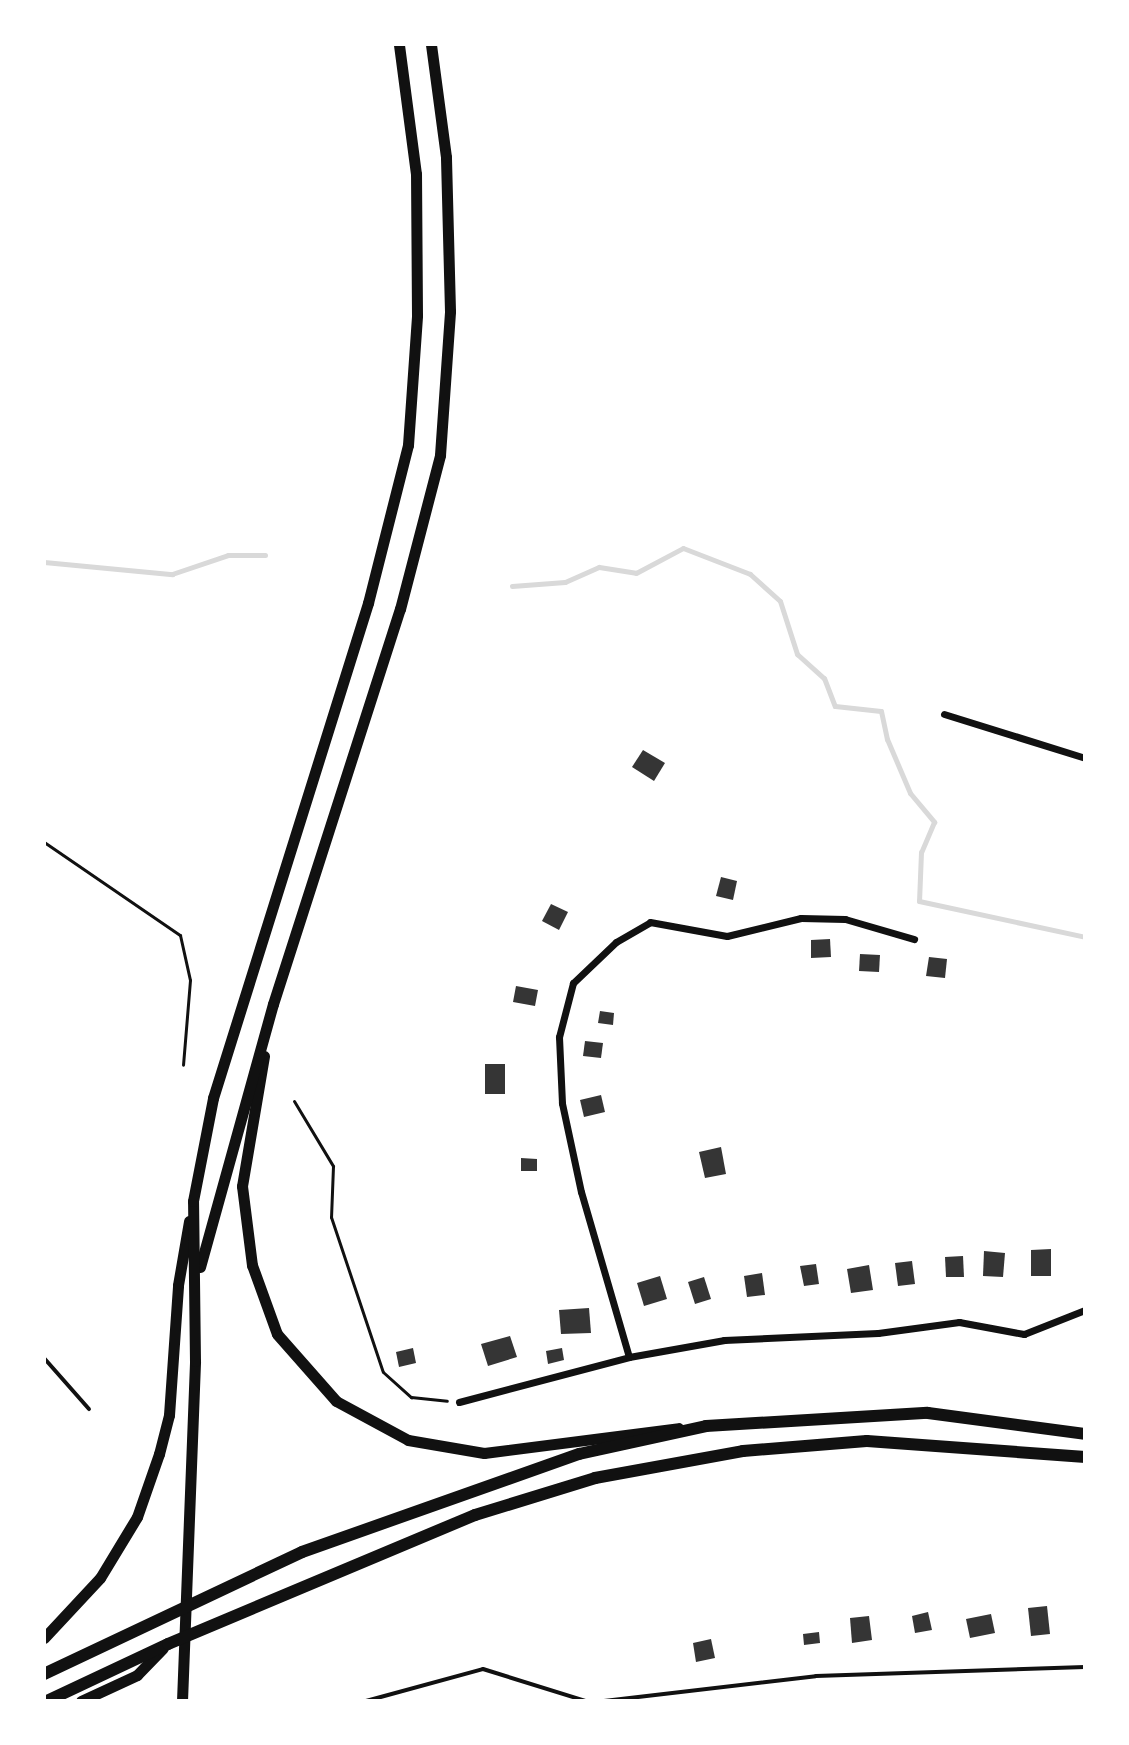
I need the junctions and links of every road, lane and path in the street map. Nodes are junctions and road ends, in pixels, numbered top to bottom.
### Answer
1 (399, 44) edge
2 (431, 44) edge
3 (944, 714) dead end
4 (1085, 758) edge
5 (44, 842) edge
6 (914, 939) dead end
7 (273, 1004) junction
8 (183, 1065) dead end
9 (294, 1101) dead end
10 (193, 1201) junction
11 (197, 1278) junction
12 (1085, 1310) edge
13 (629, 1357) junction
14 (44, 1358) edge
15 (459, 1402) joint
16 (89, 1409) dead end
17 (706, 1426) junction
18 (1085, 1434) edge
19 (1085, 1457) edge
20 (44, 1638) edge
21 (168, 1644) junction
22 (1085, 1667) edge
23 (44, 1674) edge
24 (47, 1701) edge
25 (81, 1701) edge
26 (182, 1701) edge
27 (366, 1701) edge
28 (586, 1701) edge
29 (604, 1701) edge

1 - 10 main road
2 - 7 main road
3 - 4 street
5 - 8 path
6 - 13 street
7 - 11 main road
7 - 17 main road
9 - 15 path
10 - 11 main road
10 - 20 main road
11 - 26 main road
12 - 13 street
13 - 15 street
14 - 16 lane
17 - 18 main road
17 - 23 main road
19 - 21 main road
21 - 24 main road
21 - 25 main road
22 - 29 lane
27 - 28 lane

